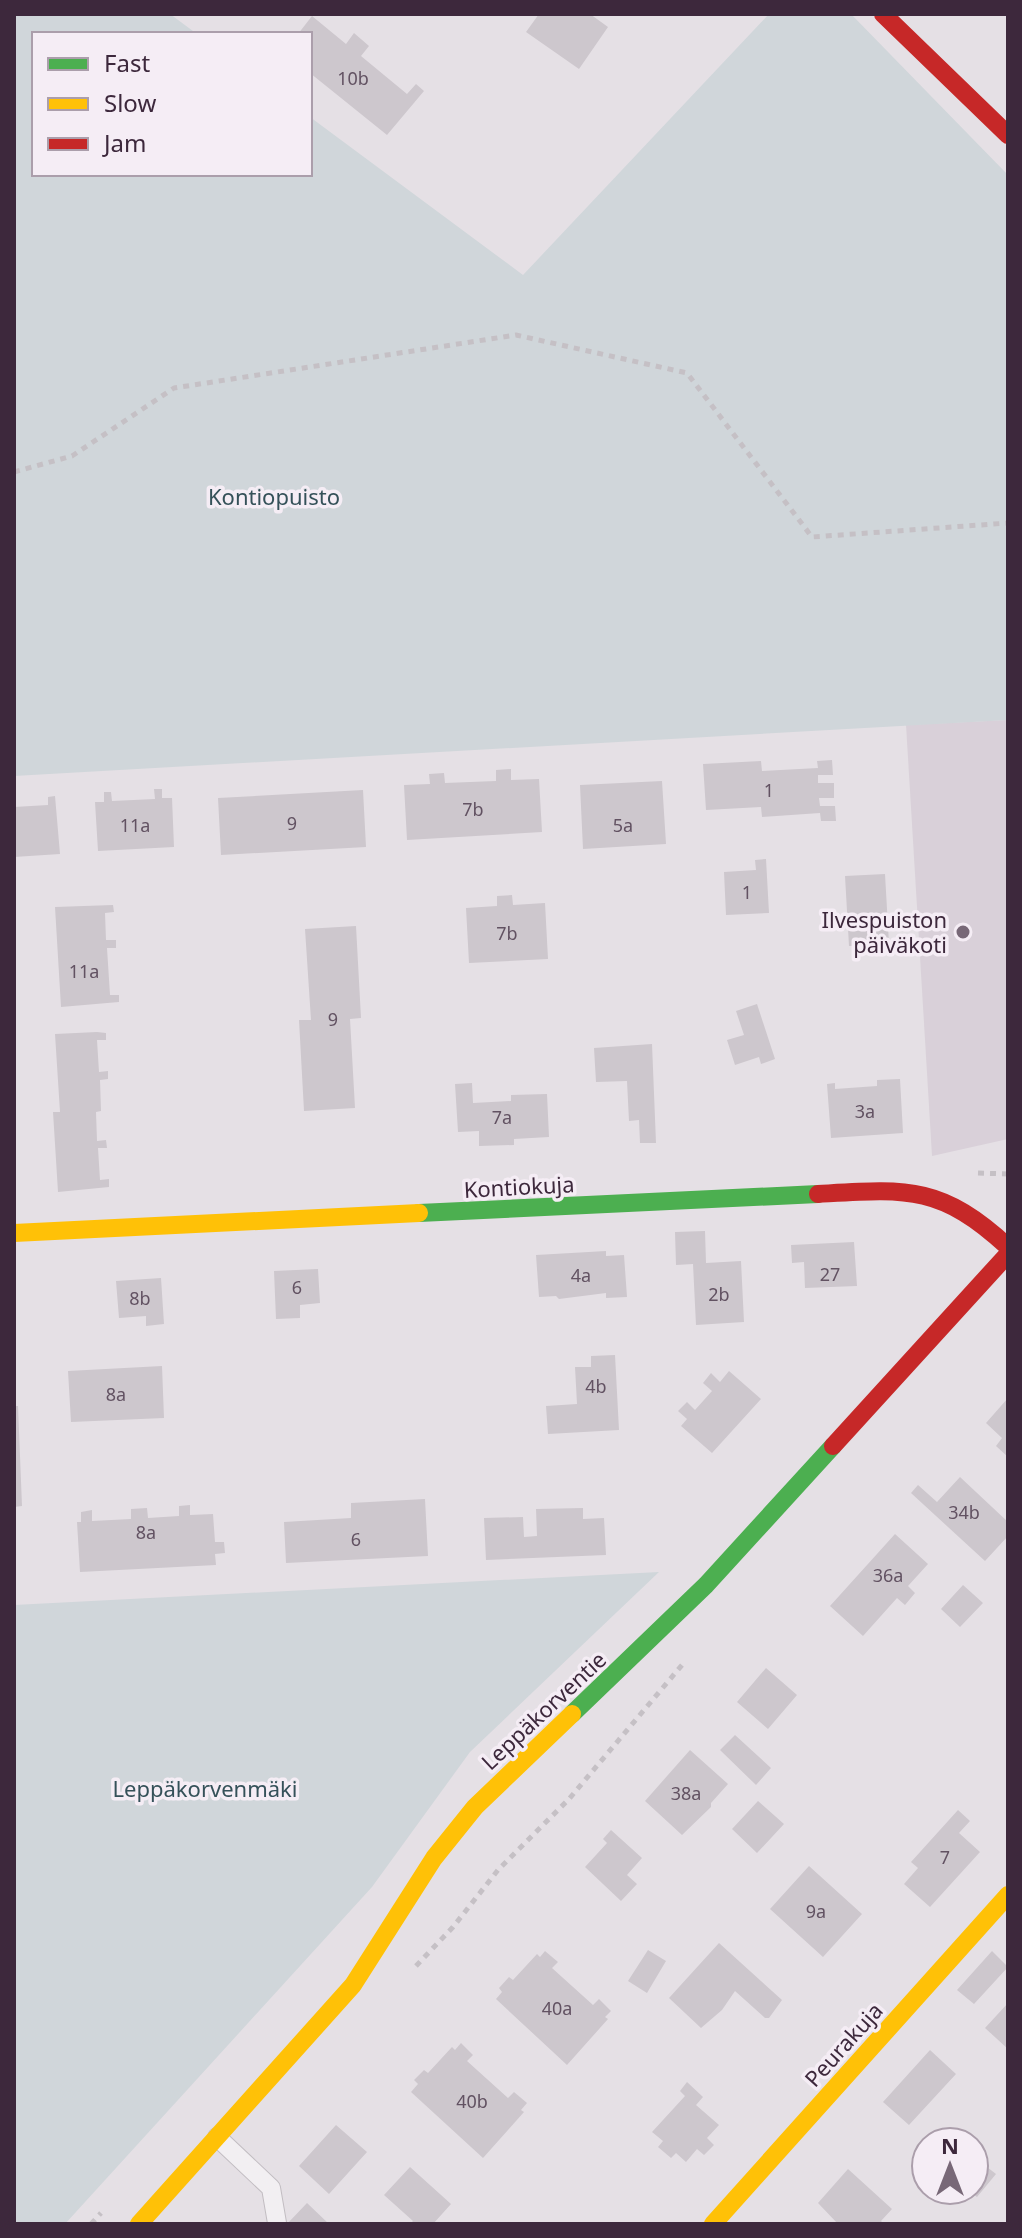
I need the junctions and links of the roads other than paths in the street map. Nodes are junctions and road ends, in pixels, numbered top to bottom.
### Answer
1 (883, 14) edge
2 (1008, 135) edge
3 (14, 1233) edge
4 (1008, 1247) edge
5 (1008, 1254) edge
6 (1008, 1895) edge
7 (217, 2137) junction
8 (277, 2223) edge
9 (139, 2224) edge
10 (713, 2224) edge

1 - 2 street
3 - 4 street, Kontiokuja
5 - 7 street, Leppäkorventie
6 - 10 street, Peurakuja
7 - 8 lane
7 - 9 street, Leppäkorventie

